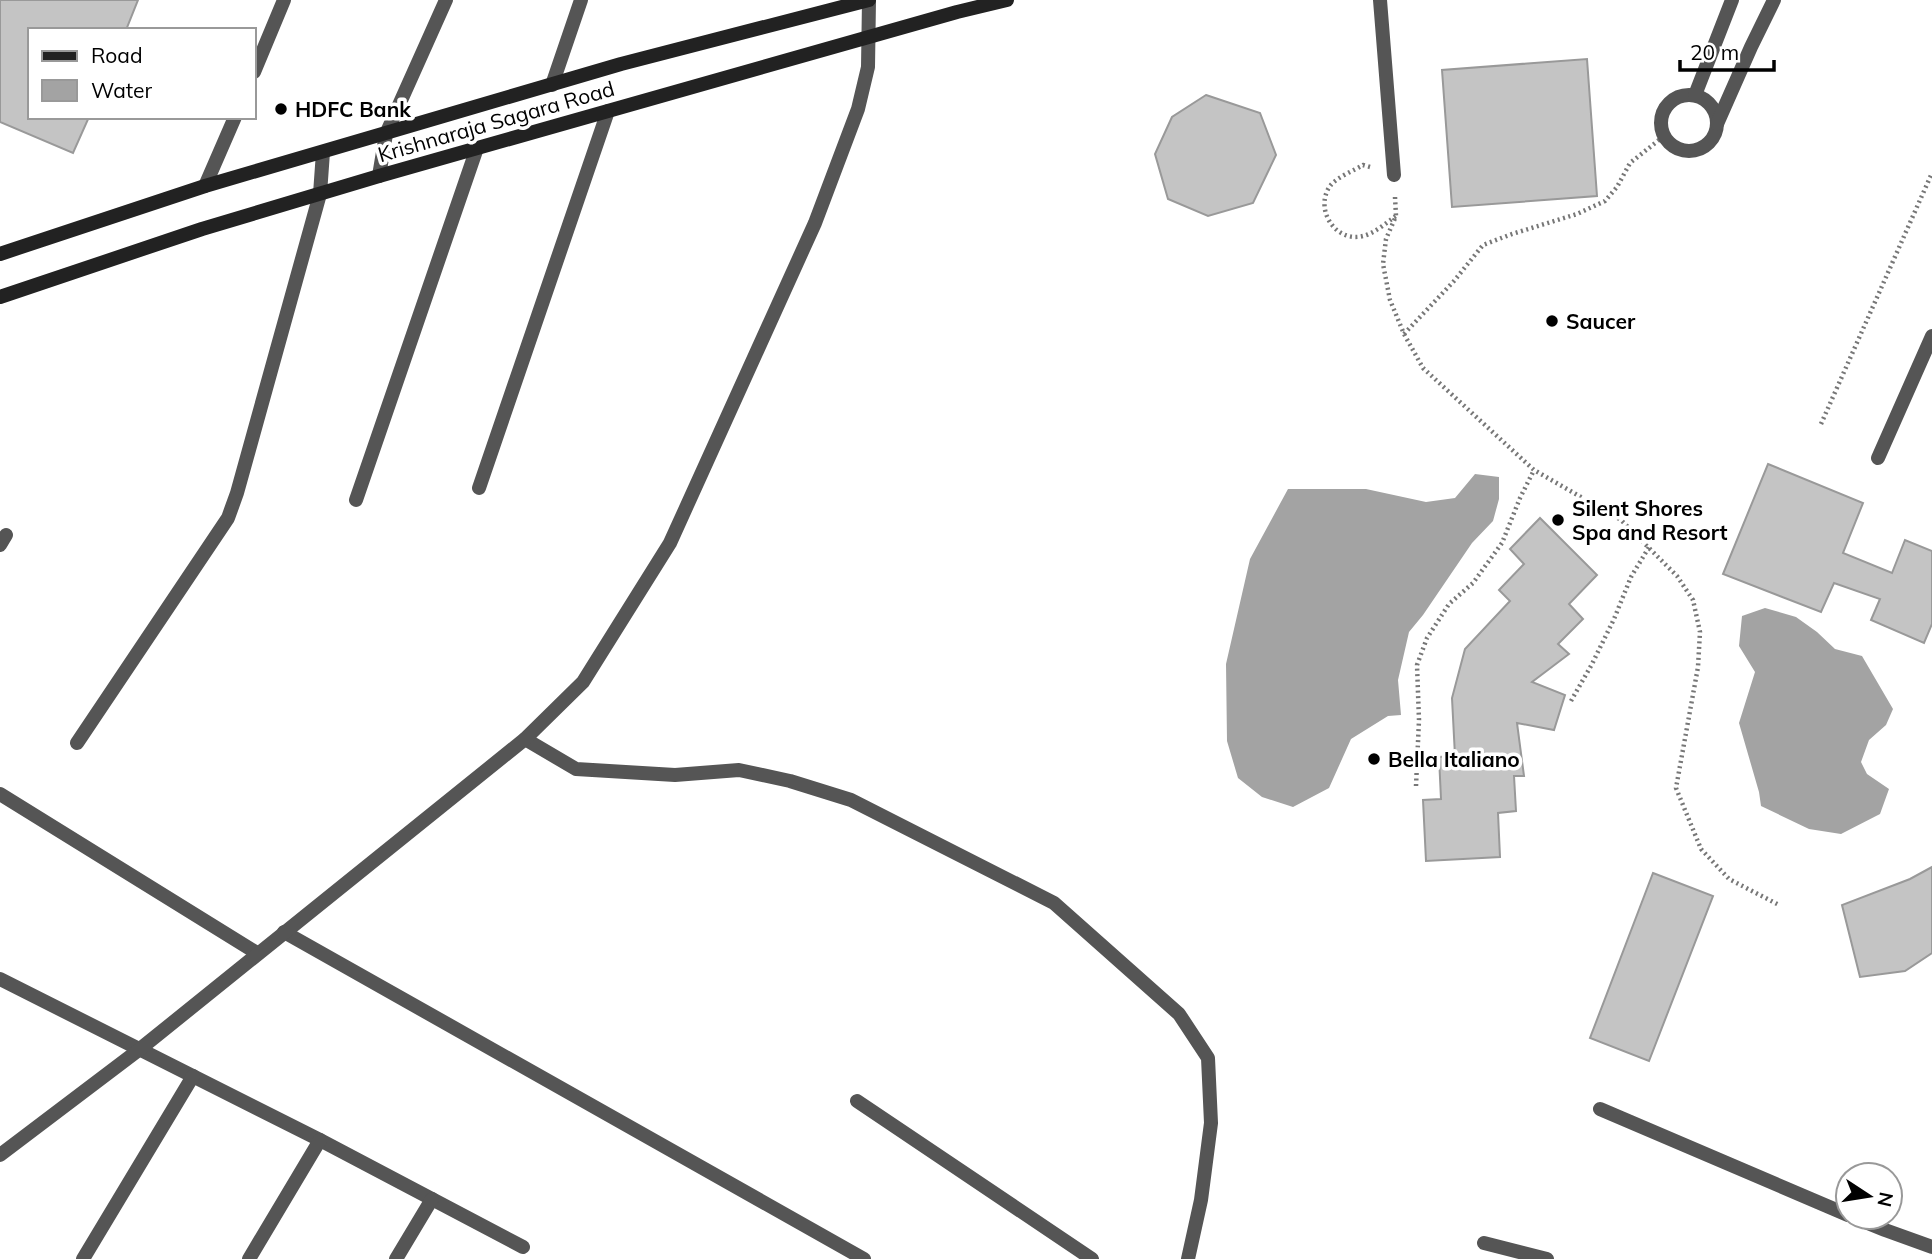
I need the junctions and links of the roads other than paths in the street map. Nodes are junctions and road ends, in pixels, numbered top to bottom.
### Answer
1 (284, 0) edge
2 (446, 0) edge
3 (581, 0) edge
4 (869, 0) edge
5 (1007, 0) edge
6 (1380, 0) edge
7 (1732, 0) edge
8 (1774, 0) edge
9 (870, 37) junction
10 (256, 67) edge
11 (552, 85) junction
12 (1695, 95) junction
13 (608, 111) junction
14 (234, 119) edge
15 (1717, 124) junction
16 (386, 134) junction
17 (477, 148) junction
18 (323, 152) junction
19 (1394, 175) road end
20 (379, 176) junction
21 (205, 186) junction
22 (320, 194) junction
23 (0, 254) edge
24 (0, 298) edge
25 (1932, 337) edge
26 (1878, 458) dead end
27 (479, 488) dead end
28 (356, 500) dead end
29 (525, 739) junction
30 (77, 743) dead end
31 (0, 794) edge
32 (284, 932) junction
33 (257, 953) junction
34 (0, 979) edge
35 (139, 1049) junction
36 (193, 1076) junction
37 (857, 1101) dead end
38 (1600, 1109) dead end
39 (320, 1140) junction
40 (0, 1155) edge
41 (432, 1199) junction
42 (1834, 1209) edge
43 (1888, 1231) edge
44 (1484, 1243) dead end
45 (523, 1247) dead end
46 (1932, 1247) edge
47 (83, 1259) edge
48 (249, 1259) edge
49 (396, 1259) edge
50 (864, 1259) edge
51 (1092, 1259) edge
52 (1188, 1259) edge
53 (1547, 1259) edge

1 - 10 street
2 - 16 street
3 - 11 street
4 - 9 street
4 - 11 main road, Krishnaraja Sagara Road
5 - 9 main road, Krishnaraja Sagara Road
6 - 19 street
7 - 12 street
8 - 15 street
9 - 13 main road, Krishnaraja Sagara Road
9 - 29 street
11 - 16 main road, Krishnaraja Sagara Road
12 - 15 street
12 - 15 street
13 - 17 main road, Krishnaraja Sagara Road
13 - 27 street
14 - 21 street
16 - 18 main road, Krishnaraja Sagara Road
16 - 20 street
17 - 20 main road, Krishnaraja Sagara Road
17 - 28 street
18 - 21 main road, Krishnaraja Sagara Road
18 - 22 street
20 - 22 main road, Krishnaraja Sagara Road
21 - 23 main road, Krishnaraja Sagara Road
22 - 24 main road, Krishnaraja Sagara Road
22 - 30 street
25 - 26 street
29 - 32 street
29 - 52 street
31 - 33 street
32 - 33 street
32 - 50 street
33 - 35 street
34 - 35 street
35 - 36 street
35 - 40 street
36 - 39 street
36 - 47 street
37 - 51 street
38 - 42 street
39 - 41 street
39 - 48 street
41 - 45 street
41 - 49 street
43 - 46 street
44 - 53 street

